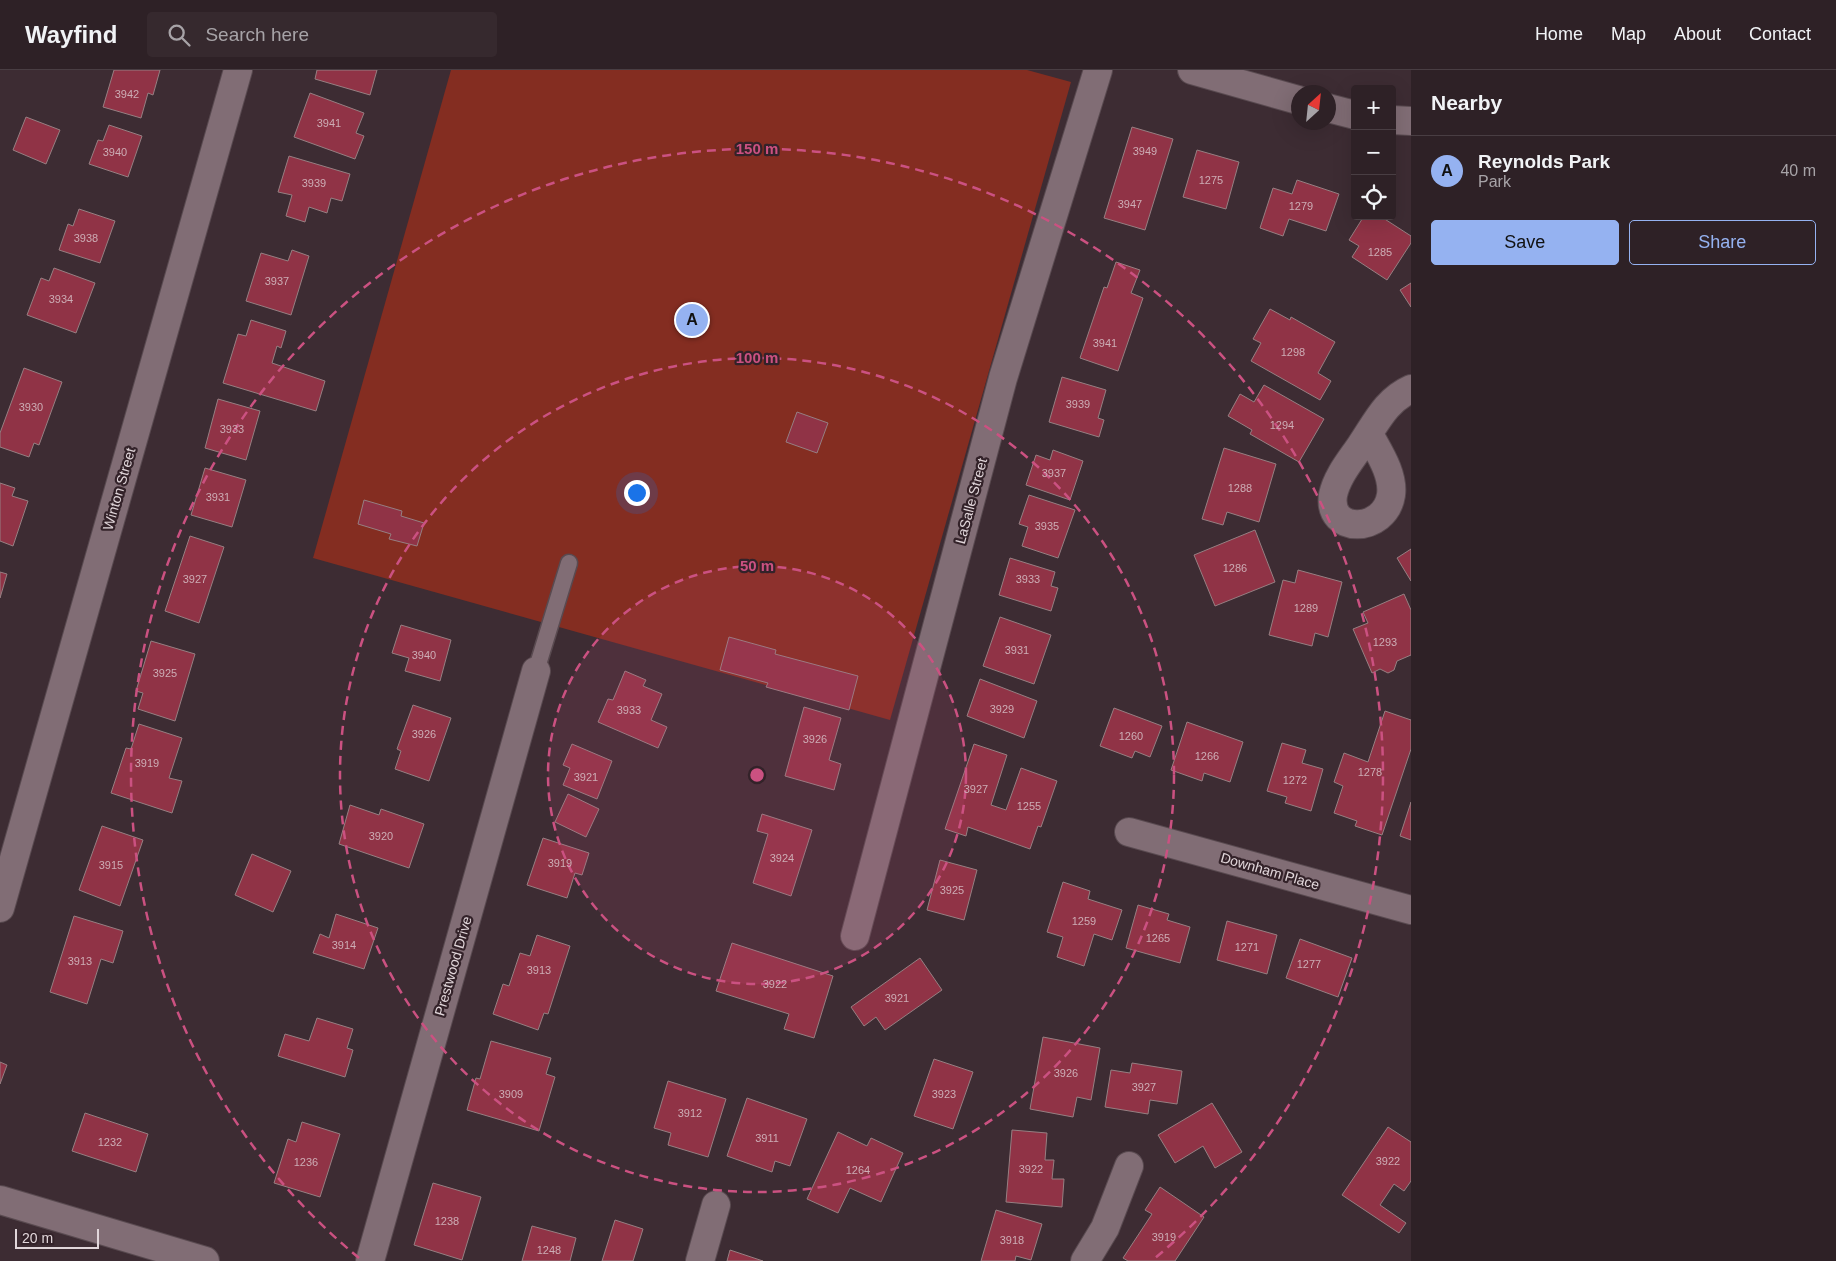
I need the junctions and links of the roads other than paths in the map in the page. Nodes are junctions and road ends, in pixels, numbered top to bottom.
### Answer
1 (238, 70) edge
2 (1098, 70) edge
3 (1192, 70) edge
4 (1291, 98) edge
5 (1336, 110) edge
6 (1351, 114) edge
7 (1396, 120) edge
8 (1411, 121) edge
9 (1411, 389) edge
10 (1369, 434) dead end
11 (570, 563) dead end
12 (536, 671) joint
13 (1129, 832) dead end
14 (0, 908) edge
15 (1411, 910) edge
16 (855, 936) dead end
17 (1129, 1166) dead end
18 (0, 1200) edge
19 (716, 1205) dead end
20 (205, 1261) edge
21 (370, 1261) edge
22 (700, 1261) edge
23 (1085, 1261) edge

1 - 14 street, Winton Street
2 - 16 street, LaSalle Street
3 - 4 street
5 - 6 street
7 - 8 street
9 - 10 street
11 - 12 lane
12 - 21 street, Prestwood Drive
13 - 15 street, Downham Place
17 - 23 street
18 - 20 street
19 - 22 street

